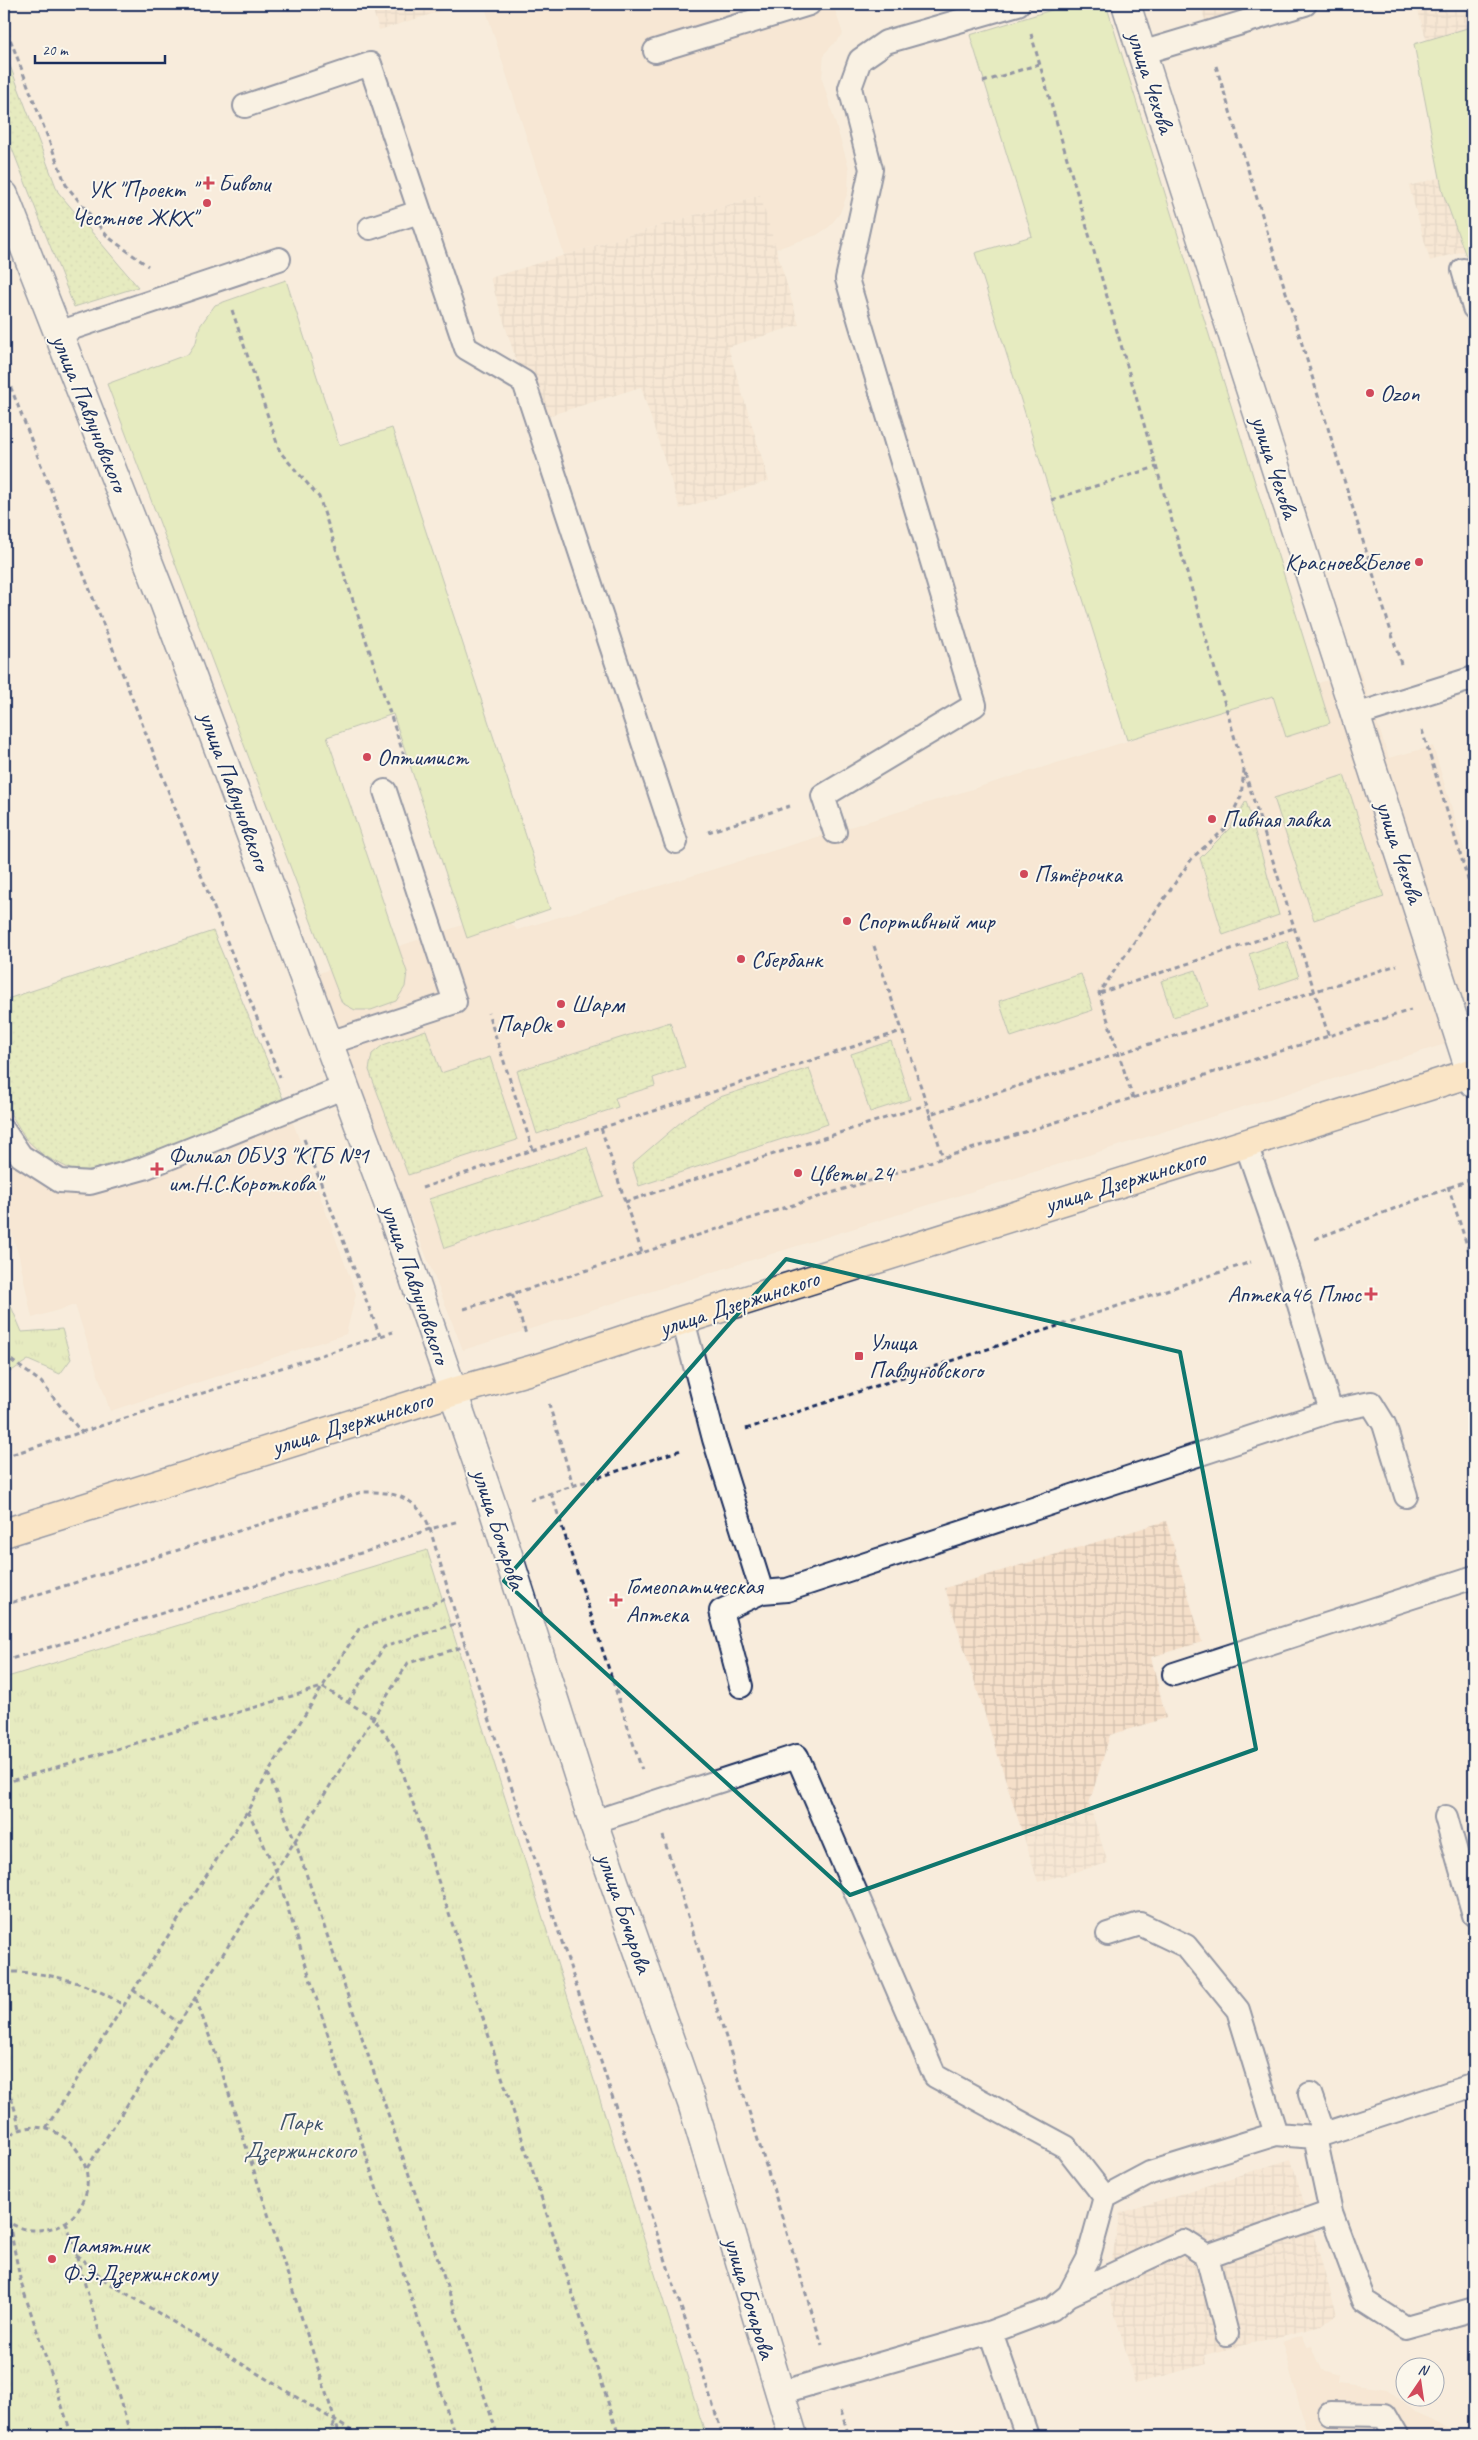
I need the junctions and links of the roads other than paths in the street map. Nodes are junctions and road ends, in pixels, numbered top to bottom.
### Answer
1 (809, 4) edge
2 (1018, 4) edge
3 (1126, 4) edge
4 (1305, 4) edge
5 (655, 51) dead end
6 (1142, 53) junction
7 (245, 106) dead end
8 (4, 195) edge
9 (419, 212) junction
10 (370, 228) dead end
11 (279, 259) dead end
12 (1463, 270) dead end
13 (1474, 308) edge
14 (58, 333) junction
15 (1474, 678) edge
16 (1356, 715) junction
17 (385, 791) dead end
18 (835, 832) dead end
19 (676, 842) dead end
20 (329, 1043) junction
21 (1473, 1076) edge
22 (345, 1087) junction
23 (4, 1131) edge
24 (1246, 1144) junction
25 (683, 1320) junction
26 (453, 1392) junction
27 (1332, 1411) junction
28 (1406, 1496) dead end
29 (4, 1533) edge
30 (1474, 1577) edge
31 (762, 1592) junction
32 (1174, 1674) dead end
33 (740, 1686) dead end
34 (1446, 1817) dead end
35 (593, 1822) junction
36 (1474, 1915) edge
37 (1108, 1934) dead end
38 (1474, 2085) edge
39 (1310, 2094) dead end
40 (1276, 2134) junction
41 (1319, 2136) junction
42 (1106, 2196) junction
43 (1331, 2212) junction
44 (1207, 2256) junction
45 (1069, 2295) junction
46 (1474, 2309) edge
47 (991, 2332) junction
48 (1227, 2334) dead end
49 (779, 2393) junction
50 (1330, 2414) dead end
51 (793, 2436) edge
52 (1027, 2436) edge
53 (1396, 2436) edge

1 - 5 lane
2 - 18 lane
3 - 6 street, улица Чехова
4 - 6 lane
6 - 16 street, улица Чехова
7 - 9 lane
8 - 14 street, улица Павлуновского
9 - 10 lane
9 - 19 lane
11 - 14 lane
12 - 13 lane
14 - 20 street, улица Павлуновского
15 - 16 lane
16 - 21 street, улица Чехова
17 - 20 lane
20 - 22 street, улица Павлуновского
21 - 24 main road, улица Дзержинского
22 - 23 lane
22 - 26 street, улица Павлуновского
24 - 25 main road, улица Дзержинского
24 - 27 lane
25 - 26 main road, улица Дзержинского
25 - 31 lane
26 - 29 main road, улица Дзержинского
26 - 35 street, улица Бочарова
27 - 28 lane
27 - 31 lane
30 - 32 lane
31 - 33 lane
34 - 36 lane
35 - 42 lane
35 - 49 street, улица Бочарова
37 - 40 lane
38 - 41 lane
39 - 41 lane
40 - 41 lane
40 - 42 lane
41 - 43 lane
42 - 45 lane
43 - 44 lane
43 - 46 lane
44 - 45 lane
44 - 48 lane
45 - 47 lane
47 - 49 lane
47 - 52 lane
49 - 51 street, улица Бочарова
50 - 53 lane

